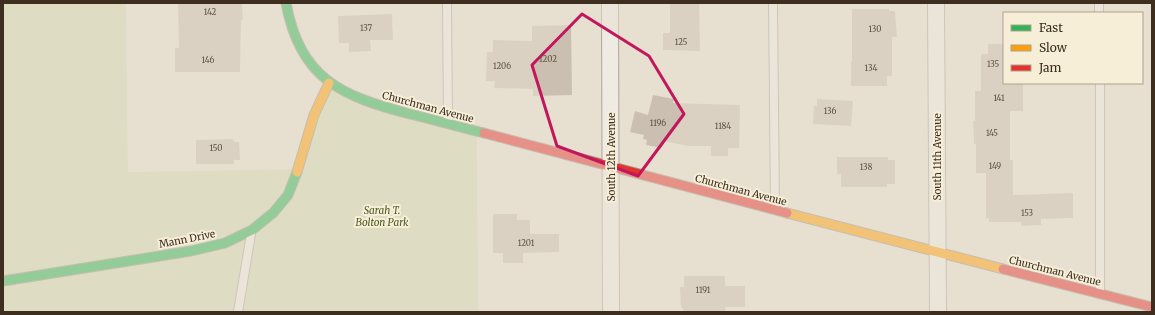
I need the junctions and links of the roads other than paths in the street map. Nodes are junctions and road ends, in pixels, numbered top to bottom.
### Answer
1 (286, 3) edge
2 (447, 3) edge
3 (610, 3) edge
4 (774, 3) edge
5 (936, 3) edge
6 (329, 83) junction
7 (1100, 84) edge
8 (448, 124) junction
9 (611, 166) junction
10 (775, 210) junction
11 (252, 230) junction
12 (938, 253) junction
13 (3, 281) edge
14 (1100, 294) junction
15 (1152, 308) edge
16 (238, 312) edge
17 (611, 312) edge
18 (938, 312) edge

1 - 6 street, Churchman Avenue
2 - 8 lane
3 - 9 street, South 12th Avenue
4 - 10 lane
5 - 12 street, South 11th Avenue
6 - 8 street, Churchman Avenue
6 - 11 street, Mann Drive
7 - 14 lane
8 - 9 street, Churchman Avenue
9 - 10 street, Churchman Avenue
9 - 17 street, South 12th Avenue
10 - 12 street, Churchman Avenue
11 - 13 street, Mann Drive
11 - 16 lane
12 - 14 street, Churchman Avenue
12 - 18 street, South 11th Avenue
14 - 15 street, Churchman Avenue

